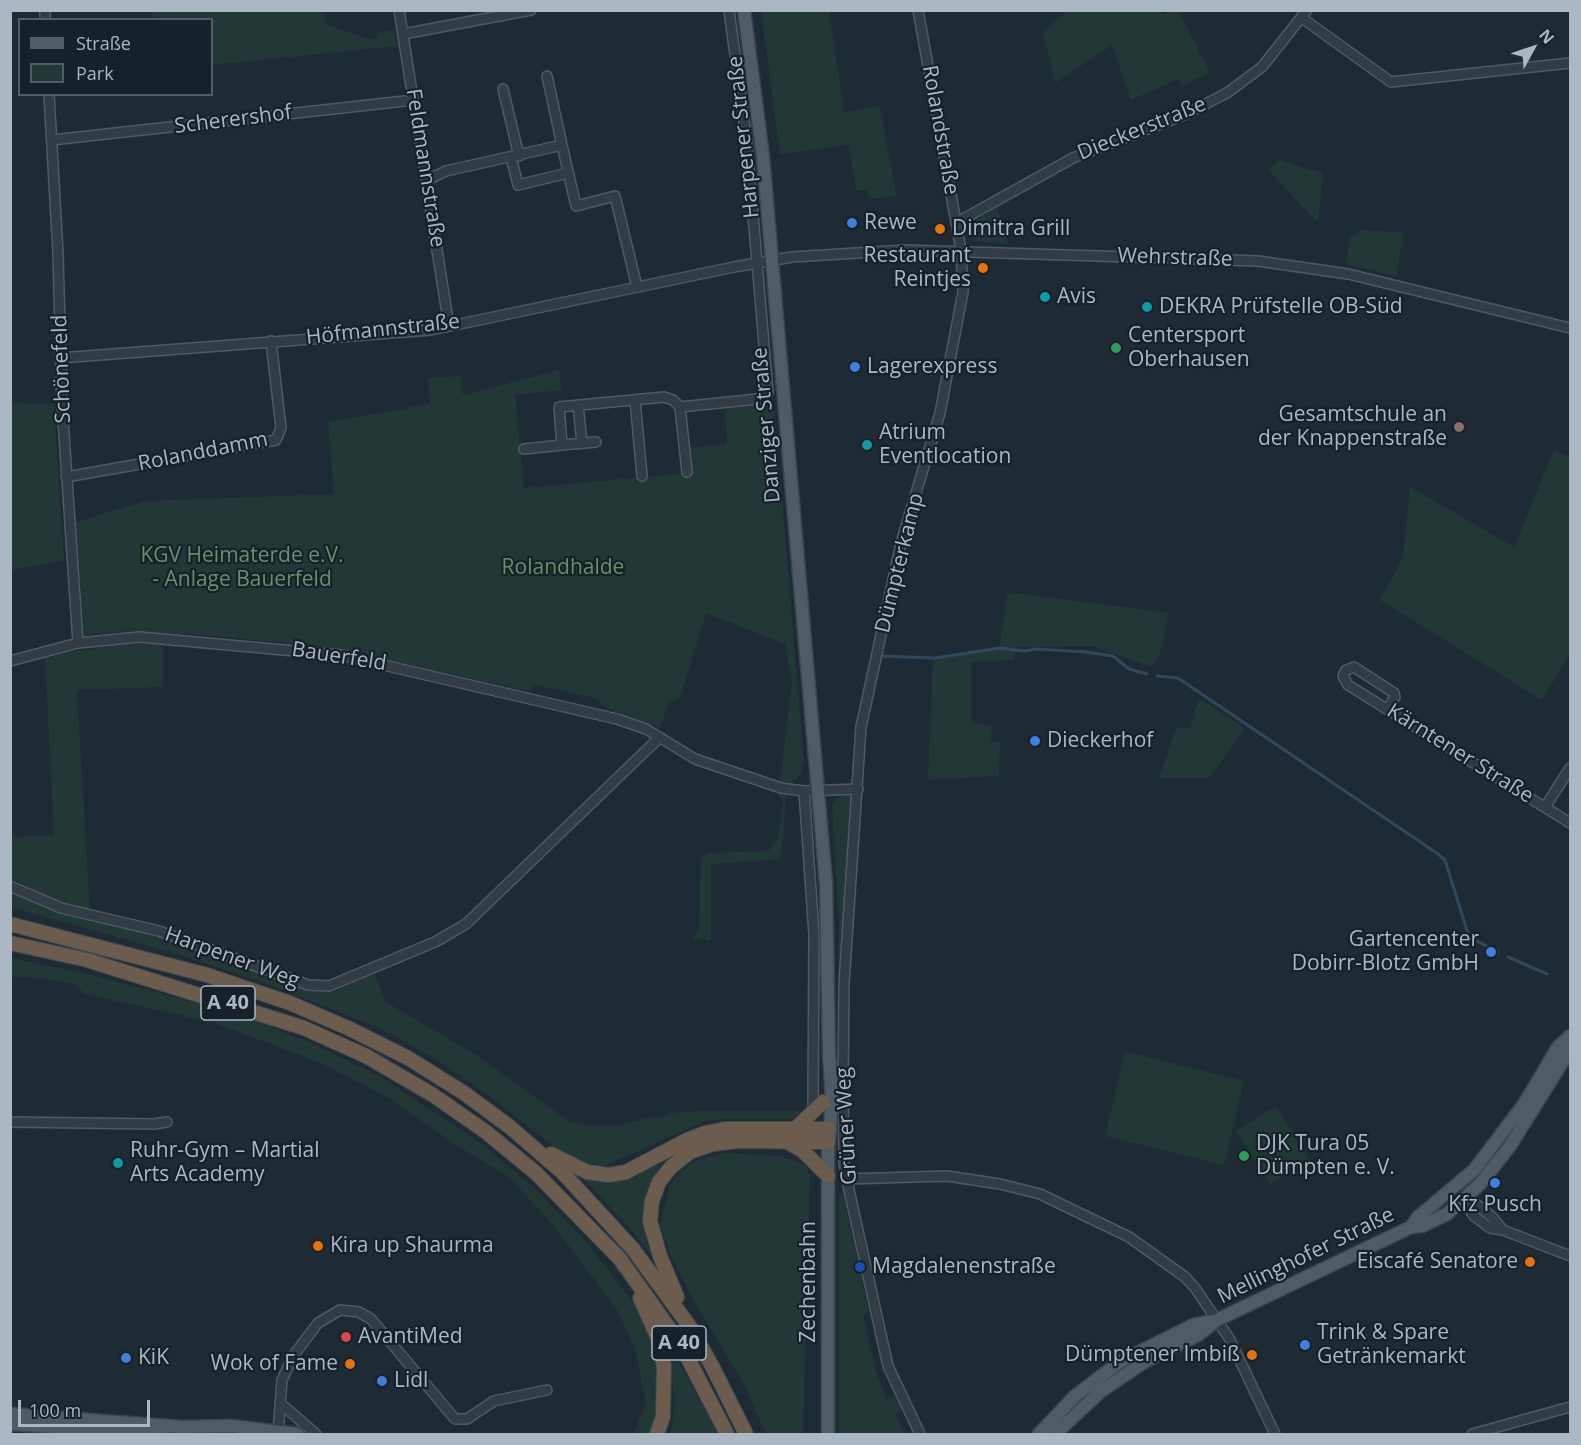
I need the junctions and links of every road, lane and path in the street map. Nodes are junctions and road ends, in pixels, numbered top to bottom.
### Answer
1 (399, 10) edge
2 (531, 10) edge
3 (729, 10) edge
4 (744, 10) edge
5 (918, 10) edge
6 (1304, 14) edge
7 (403, 34) junction
8 (1570, 63) edge
9 (547, 76) dead end
10 (503, 89) dead end
11 (50, 96) edge
12 (414, 100) junction
13 (744, 117) junction
14 (760, 129) junction
15 (52, 141) junction
16 (562, 145) junction
17 (515, 156) junction
18 (568, 173) junction
19 (427, 180) junction
20 (956, 223) junction
21 (961, 250) junction
22 (772, 261) junction
23 (756, 263) junction
24 (637, 286) junction
25 (450, 326) junction
26 (1570, 328) edge
27 (271, 341) junction
28 (60, 358) junction
29 (635, 400) junction
30 (578, 405) junction
31 (680, 407) junction
32 (596, 442) dead end
33 (582, 443) junction
34 (562, 445) junction
35 (524, 449) dead end
36 (687, 472) dead end
37 (642, 476) dead end
38 (66, 477) junction
39 (78, 643) junction
40 (10, 661) edge
41 (1388, 709) junction
42 (660, 737) junction
43 (1570, 768) edge
44 (858, 789) junction
45 (818, 790) junction
46 (804, 791) junction
47 (1545, 807) junction
48 (1570, 823) edge
49 (822, 838) joint
50 (855, 842) joint
51 (10, 886) edge
52 (10, 924) edge
53 (10, 943) edge
54 (1570, 1036) edge
55 (1570, 1050) edge
56 (829, 1054) junction
57 (818, 1103) junction
58 (10, 1122) edge
59 (167, 1122) dead end
60 (510, 1127) junction
61 (795, 1129) junction
62 (828, 1135) junction
63 (789, 1143) junction
64 (828, 1176) junction
65 (847, 1179) junction
66 (1455, 1189) junction
67 (1465, 1200) junction
68 (1411, 1227) junction
69 (1570, 1256) edge
70 (620, 1259) junction
71 (1217, 1320) junction
72 (690, 1327) junction
73 (547, 1390) dead end
74 (280, 1403) junction
75 (1570, 1407) edge
76 (10, 1414) edge
77 (10, 1424) edge
78 (278, 1433) edge
79 (162, 1434) edge
80 (297, 1434) edge
81 (316, 1434) edge
82 (657, 1434) edge
83 (727, 1434) edge
84 (746, 1434) edge
85 (828, 1434) edge
86 (920, 1434) edge
87 (1038, 1434) edge
88 (1055, 1434) edge
89 (1275, 1434) edge
90 (1472, 1434) edge

1 - 7 street, Feldmannstraße
2 - 7 street
3 - 13 street, Harpener Straße
4 - 14 main road, Danziger Straße
5 - 20 street, Rolandstraße
6 - 8 street
6 - 20 street, Dieckerstraße
7 - 12 street, Feldmannstraße
9 - 16 street
10 - 17 street
11 - 15 street, Schönefeld
12 - 15 street, Scherershof
12 - 19 street, Feldmannstraße
13 - 14 street
13 - 23 street, Harpener Straße
14 - 22 main road, Danziger Straße
15 - 28 street, Schönefeld
16 - 17 street
16 - 18 street
17 - 18 street
17 - 19 street
18 - 24 street
19 - 25 street, Feldmannstraße
20 - 21 street, Rolandstraße
21 - 22 street, Wehrstraße
21 - 26 street, Wehrstraße
21 - 44 street, Dümpterkamp
22 - 23 street, Höfmannstraße
22 - 45 main road, Danziger Straße
23 - 24 street, Höfmannstraße
23 - 31 street, Danziger Straße
24 - 25 street, Höfmannstraße
25 - 27 street, Höfmannstraße
27 - 28 street, Höfmannstraße
27 - 38 street, Rolanddamm
28 - 38 street, Schönefeld
29 - 30 street
29 - 31 street
29 - 37 street
30 - 33 street
30 - 34 street
31 - 36 street
32 - 33 street
33 - 34 street
34 - 35 street
38 - 39 street, Schönefeld
39 - 40 street, Bauerfeld
39 - 42 street, Bauerfeld
41 - 41 street, Kärntener Straße
41 - 47 street, Kärntener Straße
42 - 46 street, Bauerfeld
42 - 51 street, Harpener Weg
43 - 47 street
44 - 45 street, Bauerfeld
44 - 50 street, Dümpterkamp
45 - 46 street, Bauerfeld
45 - 49 main road, Danziger Straße
46 - 57 street, Zechenbahn
47 - 48 street, Kärntener Straße
49 - 56 main road, Zechenbahn
50 - 65 street, Grüner Weg
52 - 60 highway, A 40
53 - 70 highway, A 40
54 - 66 main road, Mellinghofer Straße
55 - 67 main road, Mellinghofer Straße
56 - 57 main road, Zechenbahn
56 - 62 main road, Zechenbahn
57 - 61 highway
57 - 62 main road, Zechenbahn
58 - 59 street
60 - 61 highway
60 - 72 highway, A 40
61 - 62 highway
62 - 63 highway
62 - 64 main road, Zechenbahn
63 - 64 highway
63 - 72 highway
64 - 85 main road, Zechenbahn
65 - 71 street
65 - 86 street, Grüner Weg
66 - 67 street
66 - 68 main road, Mellinghofer Straße
67 - 68 main road, Mellinghofer Straße
67 - 69 street
68 - 71 main road, Mellinghofer Straße
70 - 82 highway
70 - 83 highway, A 40
71 - 87 main road, Mellinghofer Straße
71 - 88 main road, Mellinghofer Straße
71 - 89 street
72 - 84 highway, A 40
73 - 74 street
74 - 78 street
74 - 81 street
75 - 90 street
76 - 78 main road
77 - 79 main road
78 - 80 main road

